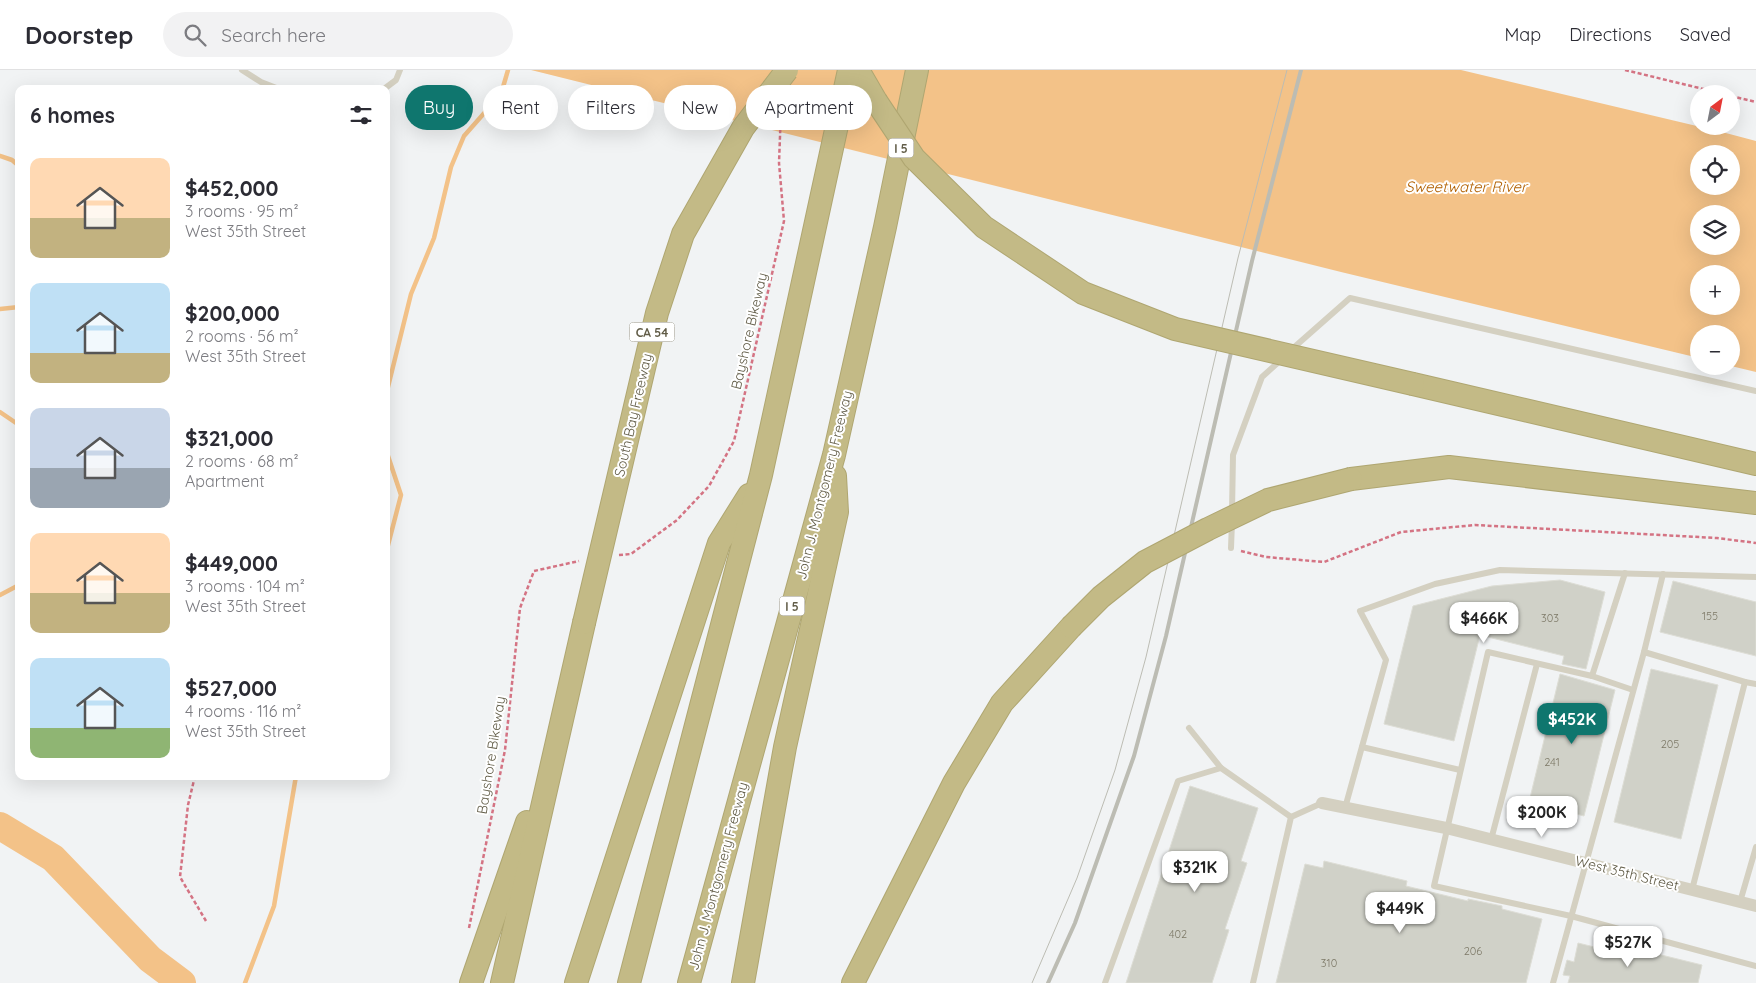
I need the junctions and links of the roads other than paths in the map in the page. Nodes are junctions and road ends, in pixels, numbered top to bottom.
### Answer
1 (242, 70) edge
2 (400, 70) edge
3 (787, 70) edge
4 (849, 70) edge
5 (858, 70) edge
6 (917, 70) edge
7 (269, 85) edge
8 (389, 85) edge
9 (1756, 391) edge
10 (834, 455) junction
11 (1756, 464) edge
12 (761, 475) junction
13 (1756, 503) edge
14 (1231, 548) road end
15 (1625, 573) junction
16 (1663, 574) junction
17 (1756, 577) edge
18 (1644, 652) junction
19 (1537, 664) junction
20 (1592, 676) junction
21 (1745, 682) junction
22 (1756, 684) edge
23 (1634, 690) junction
24 (1189, 728) dead end
25 (559, 729) junction
26 (1362, 747) junction
27 (1221, 768) junction
28 (1460, 770) junction
29 (1322, 803) joint
30 (1345, 808) junction
31 (1291, 817) junction
32 (1446, 828) junction
33 (1491, 840) junction
34 (1756, 846) edge
35 (1585, 863) junction
36 (904, 878) junction
37 (1692, 890) junction
38 (1740, 902) junction
39 (1756, 906) edge
40 (1571, 916) junction
41 (1756, 966) edge
42 (471, 983) edge
43 (502, 983) edge
44 (576, 983) edge
45 (629, 983) edge
46 (689, 983) edge
47 (743, 983) edge
48 (853, 983) edge
49 (870, 983) edge
50 (1105, 983) edge
51 (1253, 983) edge
52 (1553, 983) edge

1 - 7 lane
2 - 8 lane
3 - 25 highway, South Bay Freeway / CA 54, bridge
4 - 12 highway
5 - 11 highway, bridge
6 - 10 highway, John J. Montgomery Freeway / I 5
9 - 14 lane
10 - 46 highway, John J. Montgomery Freeway / I 5
10 - 47 highway
12 - 44 highway
12 - 45 highway
13 - 36 highway, bridge
15 - 16 lane
15 - 20 lane
15 - 26 lane
16 - 17 lane
16 - 18 lane
18 - 21 lane
18 - 23 lane
19 - 20 lane
19 - 28 lane
19 - 33 lane
20 - 23 lane
21 - 22 lane
21 - 37 lane
23 - 35 lane
24 - 27 lane
25 - 42 highway
25 - 43 highway
26 - 28 lane
26 - 30 lane
27 - 31 lane
27 - 50 lane
28 - 32 lane
29 - 30 street, West 35th Street
29 - 31 lane
30 - 32 street, West 35th Street
31 - 51 lane
32 - 33 street, West 35th Street
32 - 40 lane
33 - 35 street, West 35th Street
34 - 38 lane
35 - 37 street, West 35th Street
35 - 40 lane
36 - 48 highway
36 - 49 highway
37 - 38 street, West 35th Street
38 - 39 street, West 35th Street
40 - 41 lane
40 - 52 lane

